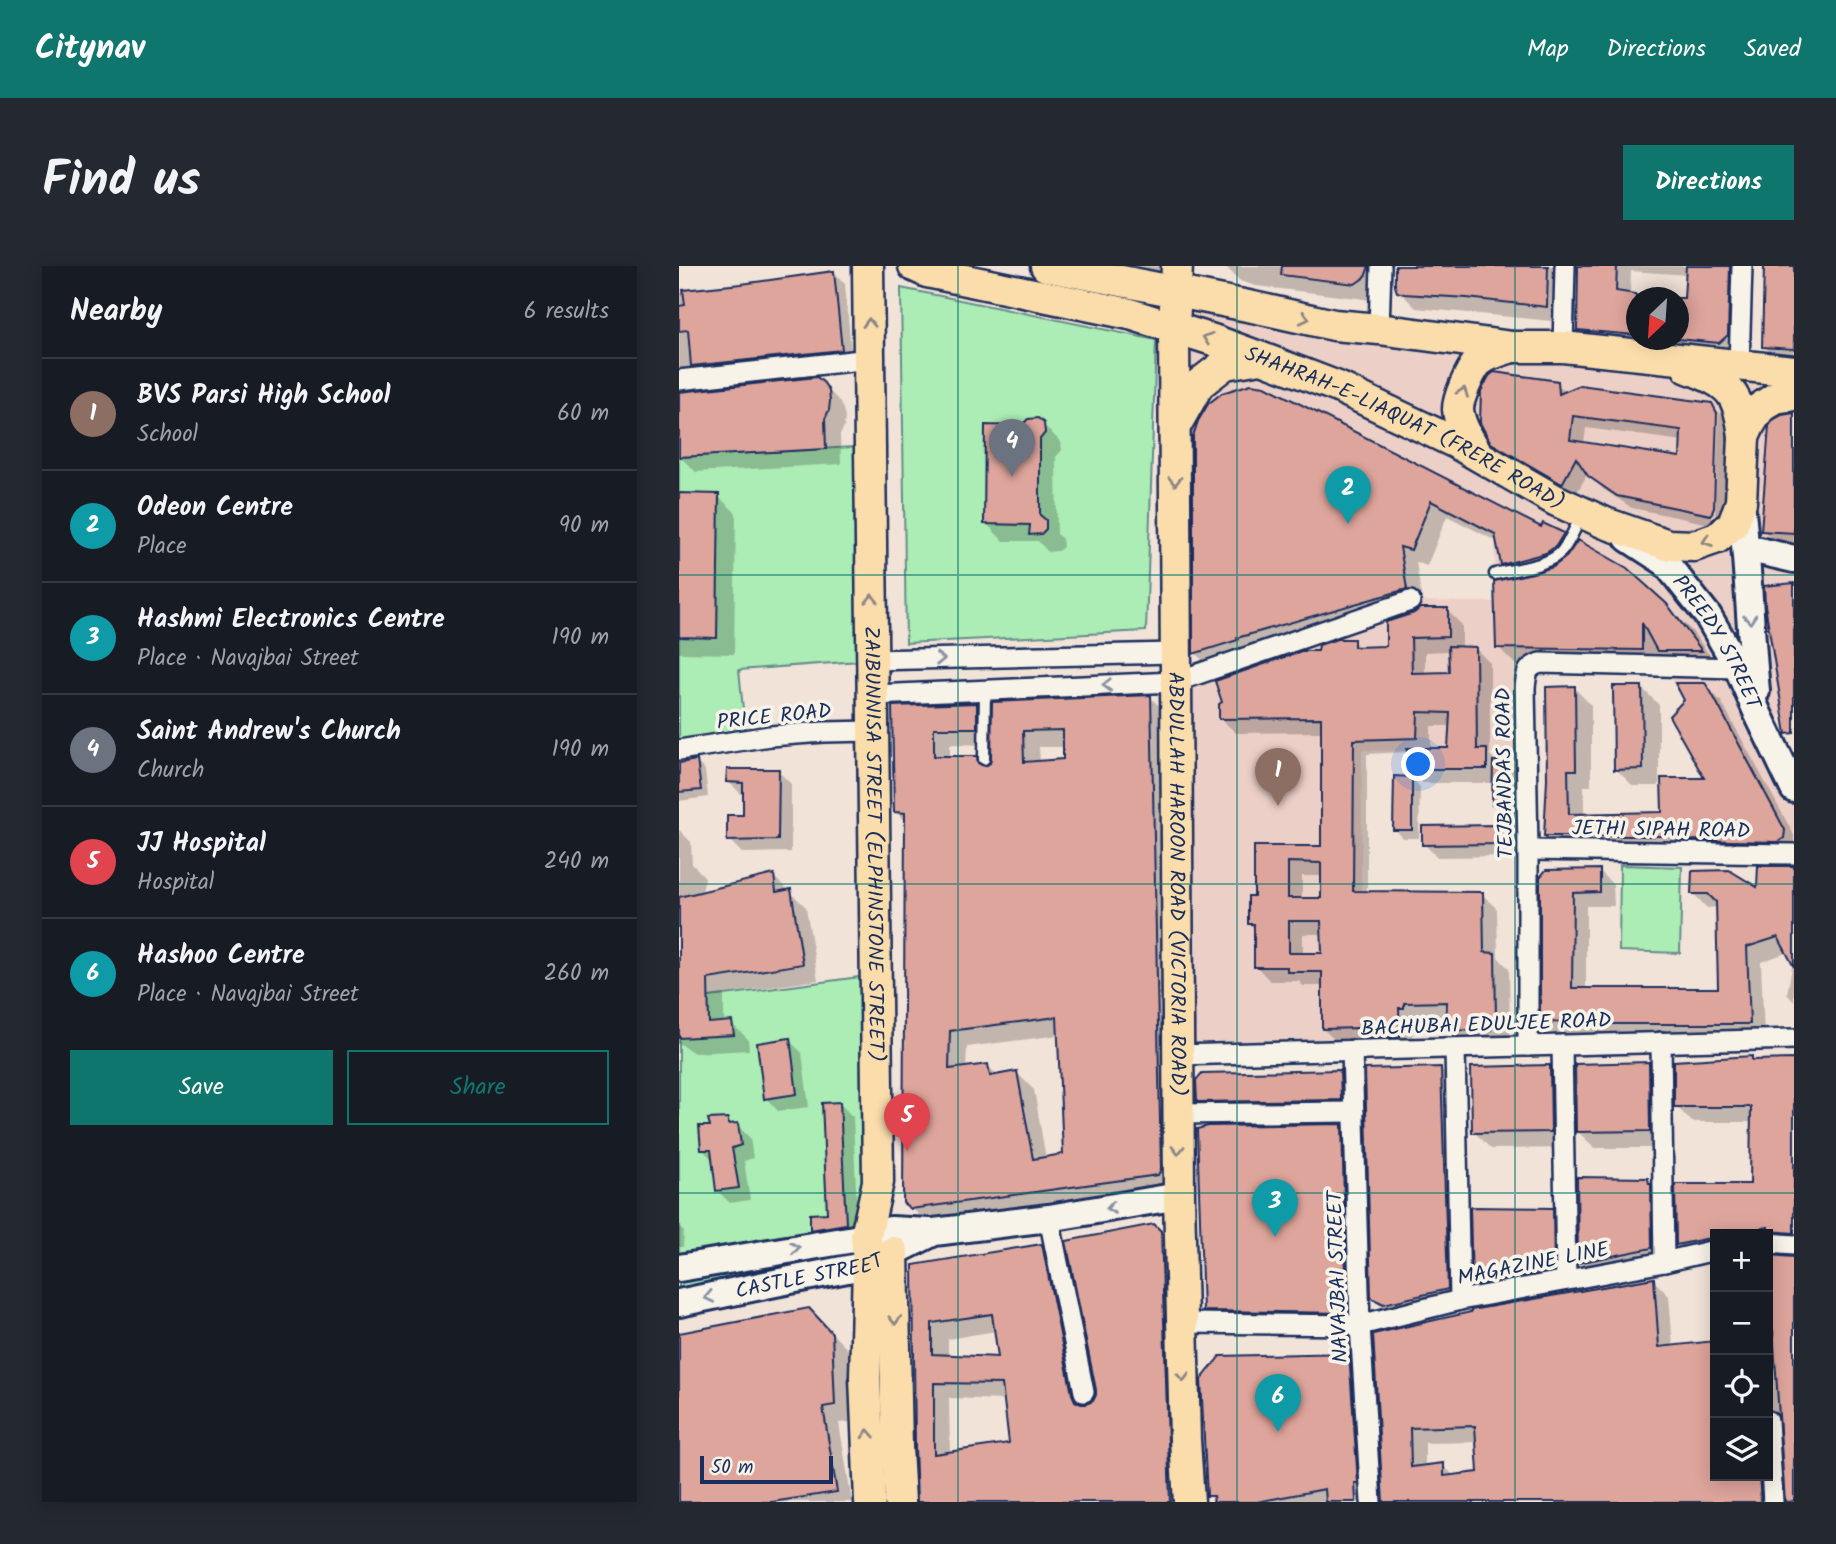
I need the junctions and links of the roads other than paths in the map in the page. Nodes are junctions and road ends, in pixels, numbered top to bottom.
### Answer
1 (869, 266) edge
2 (914, 266) edge
3 (1046, 266) edge
4 (1381, 266) edge
5 (1565, 266) edge
6 (1742, 266) edge
7 (1176, 279) edge
8 (1174, 327) junction
9 (1379, 329) junction
10 (1512, 347) junction
11 (1563, 347) junction
12 (1623, 352) junction
13 (1262, 358) junction
14 (870, 359) junction
15 (1739, 366) junction
16 (1794, 371) edge
17 (679, 380) edge
18 (1794, 395) edge
19 (1176, 426) junction
20 (1744, 437) junction
21 (1478, 455) junction
22 (1741, 502) junction
23 (1594, 518) junction
24 (1746, 548) junction
25 (1794, 559) edge
26 (1495, 574) dead end
27 (1411, 601) dead end
28 (872, 660) junction
29 (1175, 668) junction
30 (1738, 668) junction
31 (985, 691) junction
32 (874, 695) junction
33 (1758, 714) junction
34 (873, 731) junction
35 (679, 750) edge
36 (984, 759) dead end
37 (1794, 789) edge
38 (1528, 850) junction
39 (1794, 854) edge
40 (1794, 1039) edge
41 (1661, 1042) junction
42 (1562, 1045) junction
43 (1528, 1046) junction
44 (1455, 1048) junction
45 (1352, 1051) junction
46 (1178, 1055) junction
47 (1354, 1112) junction
48 (1178, 1114) junction
49 (1178, 1196) junction
50 (1049, 1218) junction
51 (1773, 1243) edge
52 (1794, 1245) edge
53 (880, 1246) junction
54 (1710, 1251) edge
55 (763, 1254) junction
56 (1664, 1262) junction
57 (679, 1268) edge
58 (1566, 1280) junction
59 (775, 1283) junction
60 (1460, 1300) junction
61 (679, 1303) edge
62 (1182, 1323) junction
63 (1360, 1325) junction
64 (1084, 1392) dead end
65 (1772, 1481) edge
66 (870, 1502) edge
67 (900, 1502) edge
68 (1189, 1502) edge
69 (1371, 1502) edge
70 (1773, 1502) edge

14 -> 1 main road, ZAIBUNNISA STREET (ELPHINSTONE STREET)
2 - 8 main road, SHAHRAH-E-LIAQUAT (FRERE ROAD)
3 - 7 main road
4 - 9 street
5 - 11 street
6 - 15 street
7 - 8 main road, ABDULLAH HAROON ROAD (VICTORIA ROAD)
7 -> 9 main road
13 -> 8 main road, SHAHRAH-E-LIAQUAT (FRERE ROAD)
8 - 19 main road, ABDULLAH HAROON ROAD (VICTORIA ROAD)
9 - 10 main road
10 - 11 main road
21 -> 10 main road
11 - 12 main road
12 - 15 main road
12 - 20 main road
13 - 19 main road
13 - 21 main road, SHAHRAH-E-LIAQUAT (FRERE ROAD)
14 - 17 street
28 -> 14 main road, ZAIBUNNISA STREET (ELPHINSTONE STREET)
15 - 16 main road
18 - 20 main road, SHAHRAH-E-LIAQUAT (FRERE ROAD)
19 -> 29 main road, ABDULLAH HAROON ROAD (VICTORIA ROAD)
20 - 22 main road, SHAHRAH-E-LIAQUAT (FRERE ROAD)
21 - 23 main road, SHAHRAH-E-LIAQUAT (FRERE ROAD)
22 -> 23 main road, SHAHRAH-E-LIAQUAT (FRERE ROAD)
22 - 24 street
23 - 26 lane
23 - 30 street, PREEDY STREET
24 - 25 street
24 -> 33 street
27 - 29 street
28 -> 29 street
28 - 32 main road, ZAIBUNNISA STREET (ELPHINSTONE STREET)
29 -> 31 street
29 - 46 main road, ABDULLAH HAROON ROAD (VICTORIA ROAD)
30 - 33 street, PREEDY STREET
30 - 38 street, TEJBANDAS ROAD
31 - 32 street
31 - 36 lane
32 - 34 main road, ZAIBUNNISA STREET (ELPHINSTONE STREET)
33 - 37 street, PREEDY STREET
34 - 35 street, PRICE ROAD
34 - 53 main road, ZAIBUNNISA STREET (ELPHINSTONE STREET)
38 - 39 street, JETHI SIPAH ROAD
38 - 43 street, TEJBANDAS ROAD
40 - 41 street, BACHUBAI EDULJEE ROAD
41 - 42 street, BACHUBAI EDULJEE ROAD
41 - 56 street
42 - 43 street, BACHUBAI EDULJEE ROAD
42 - 58 street
43 - 44 street, BACHUBAI EDULJEE ROAD
44 - 45 street, BACHUBAI EDULJEE ROAD
44 - 60 street
45 - 46 street, BACHUBAI EDULJEE ROAD
45 - 47 street, NAVAJBAI STREET
46 - 48 main road, ABDULLAH HAROON ROAD (VICTORIA ROAD)
47 - 48 street
47 - 63 street, NAVAJBAI STREET
48 -> 49 main road, ABDULLAH HAROON ROAD (VICTORIA ROAD)
49 -> 50 street, CASTLE STREET
49 - 62 main road, ABDULLAH HAROON ROAD (VICTORIA ROAD)
50 - 53 street, CASTLE STREET
50 - 64 street
51 - 52 street
55 -> 53 street
53 - 59 street, CASTLE STREET
66 -> 53 main road, ZAIBUNNISA STREET (ELPHINSTONE STREET)
53 -> 67 main road
54 - 56 street, MAGAZINE LINE
55 - 57 street
55 - 59 street
56 - 58 street, MAGAZINE LINE
58 - 60 street, MAGAZINE LINE
59 -> 61 street, CASTLE STREET
60 - 63 street, MAGAZINE LINE
62 - 63 street, MAGAZINE LINE
62 -> 68 main road, ABDULLAH HAROON ROAD (VICTORIA ROAD)
63 - 69 street, NAVAJBAI STREET
65 - 70 street

